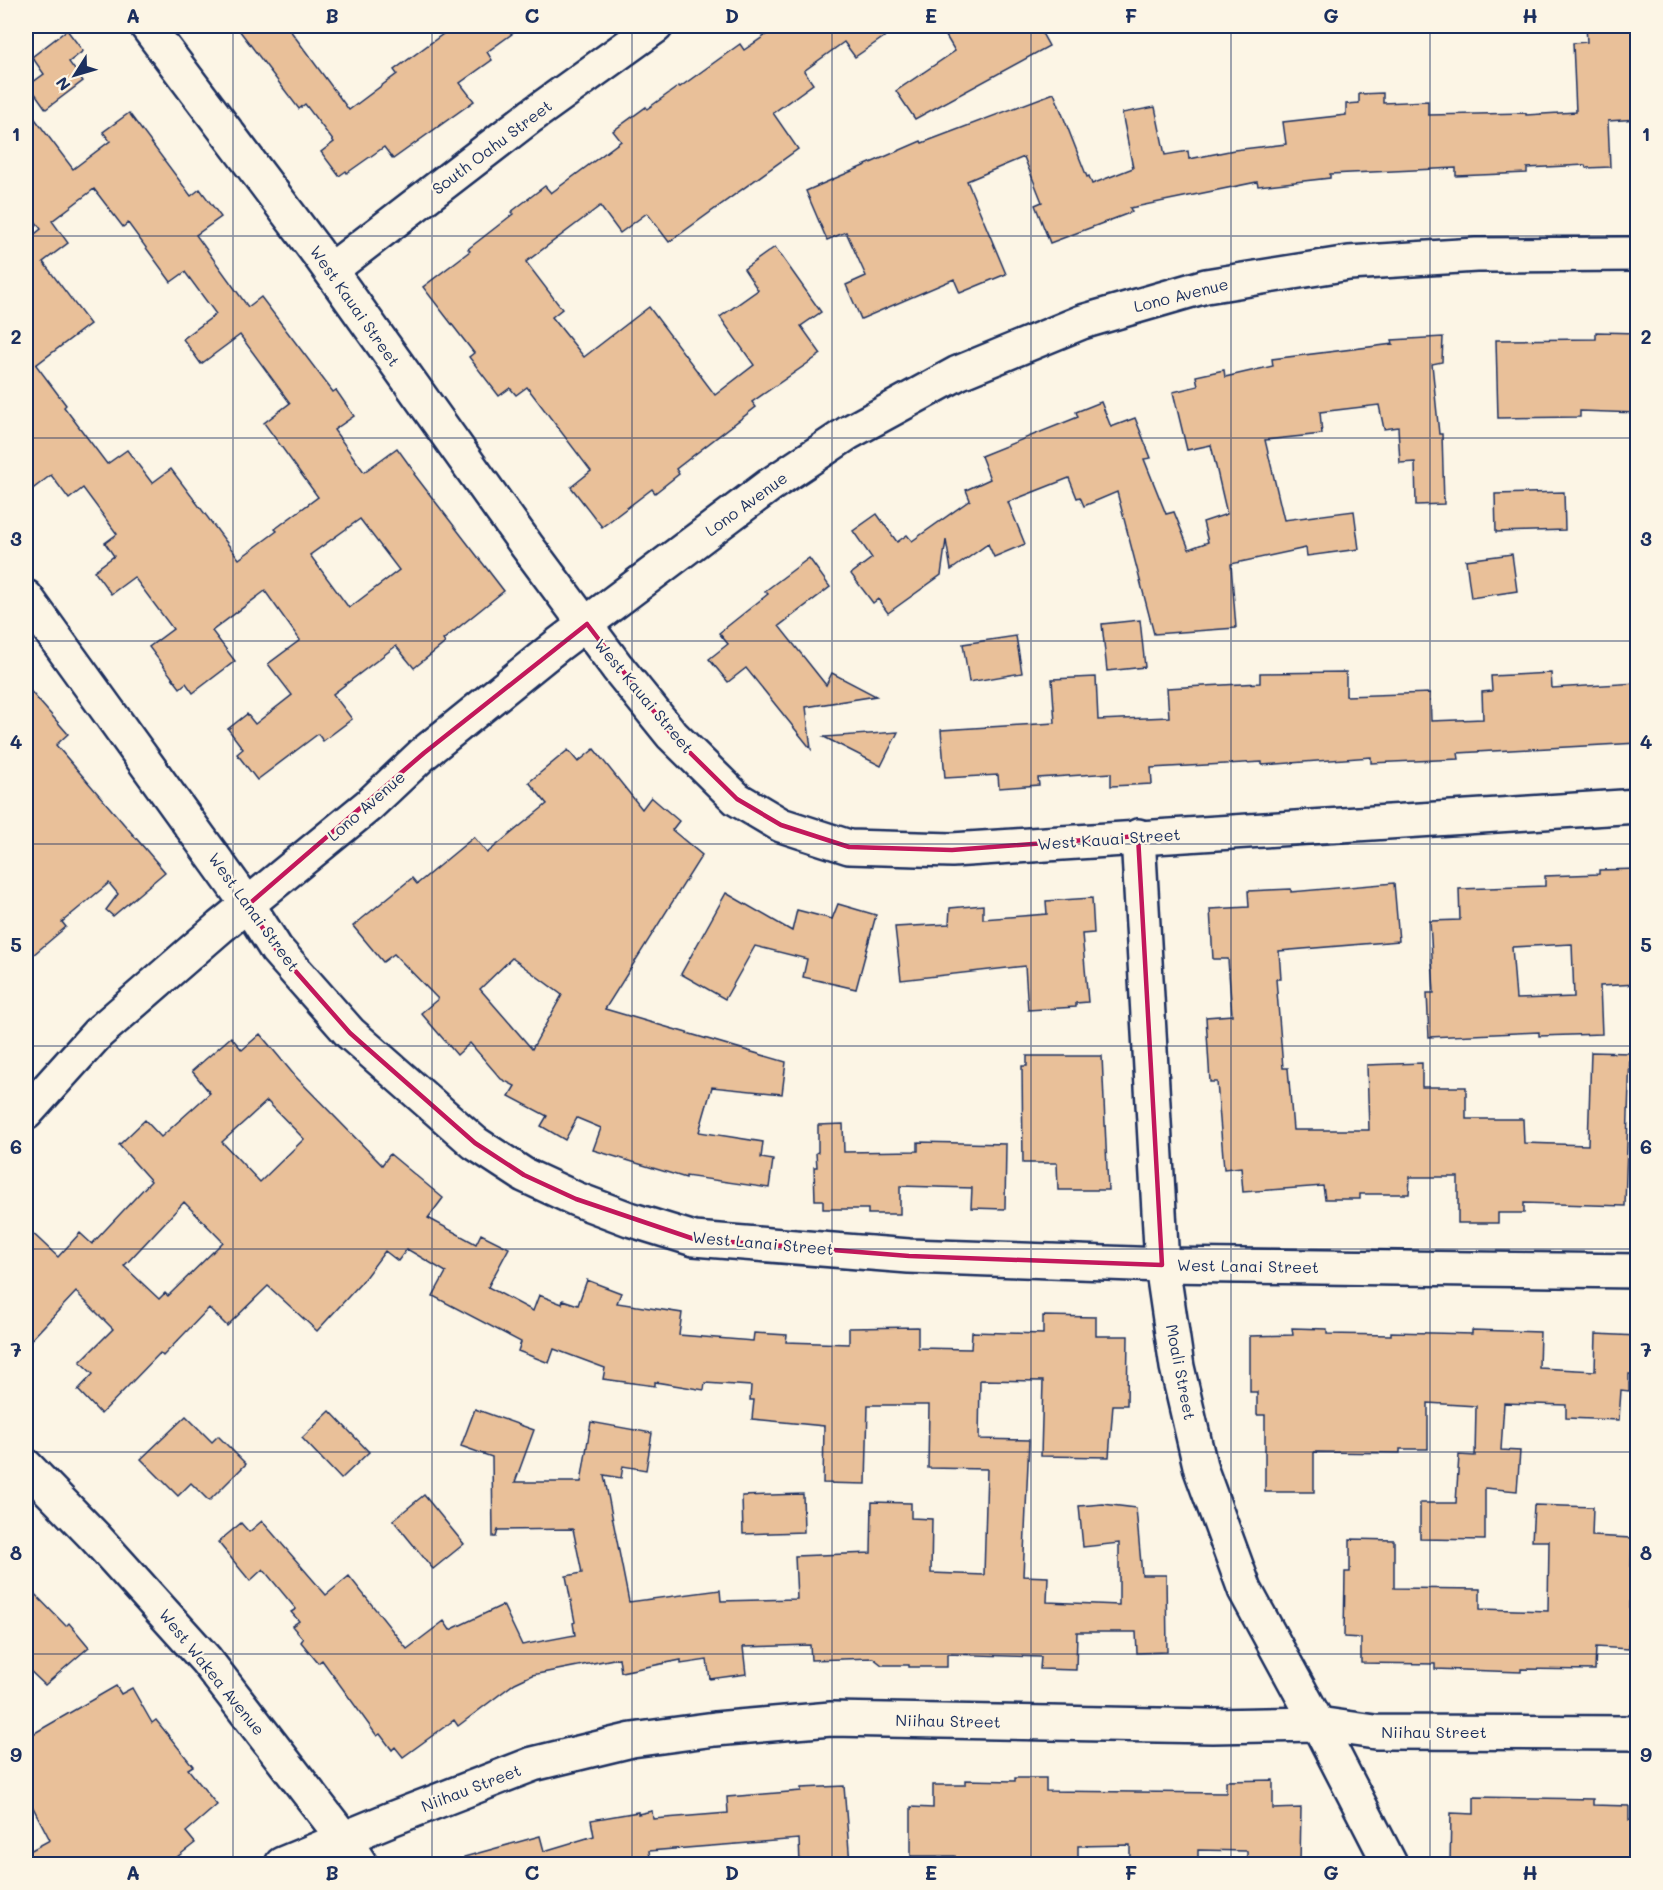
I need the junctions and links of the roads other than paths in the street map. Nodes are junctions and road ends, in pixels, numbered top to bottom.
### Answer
1 (147, 26) edge
2 (656, 26) edge
3 (1638, 255) edge
4 (331, 270) junction
5 (26, 597) edge
6 (587, 624) junction
7 (1638, 806) edge
8 (1138, 836) junction
9 (248, 905) junction
10 (26, 1113) edge
11 (1162, 1265) junction
12 (1638, 1271) edge
13 (26, 1466) edge
14 (1318, 1724) junction
15 (1638, 1733) edge
16 (352, 1852) edge
17 (282, 1864) edge
18 (1390, 1864) edge

1 - 4 street, West Kauai Street
2 - 4 street, South Oahu Street
3 - 6 street, Lono Avenue
4 - 6 street, West Kauai Street
5 - 9 street, West Lanai Street
6 - 8 street, West Kauai Street
6 - 9 street, Lono Avenue
7 - 8 street, West Kauai Street
8 - 11 street, Moali Street
9 - 10 street, Lono Avenue
9 - 11 street, West Lanai Street
11 - 12 street, West Lanai Street
11 - 14 street, Moali Street
13 - 16 street, West Wakea Avenue
14 - 15 street, Niihau Street
14 - 16 street, Niihau Street
14 - 18 street, Moali Street
16 - 17 street, Niihau Street

